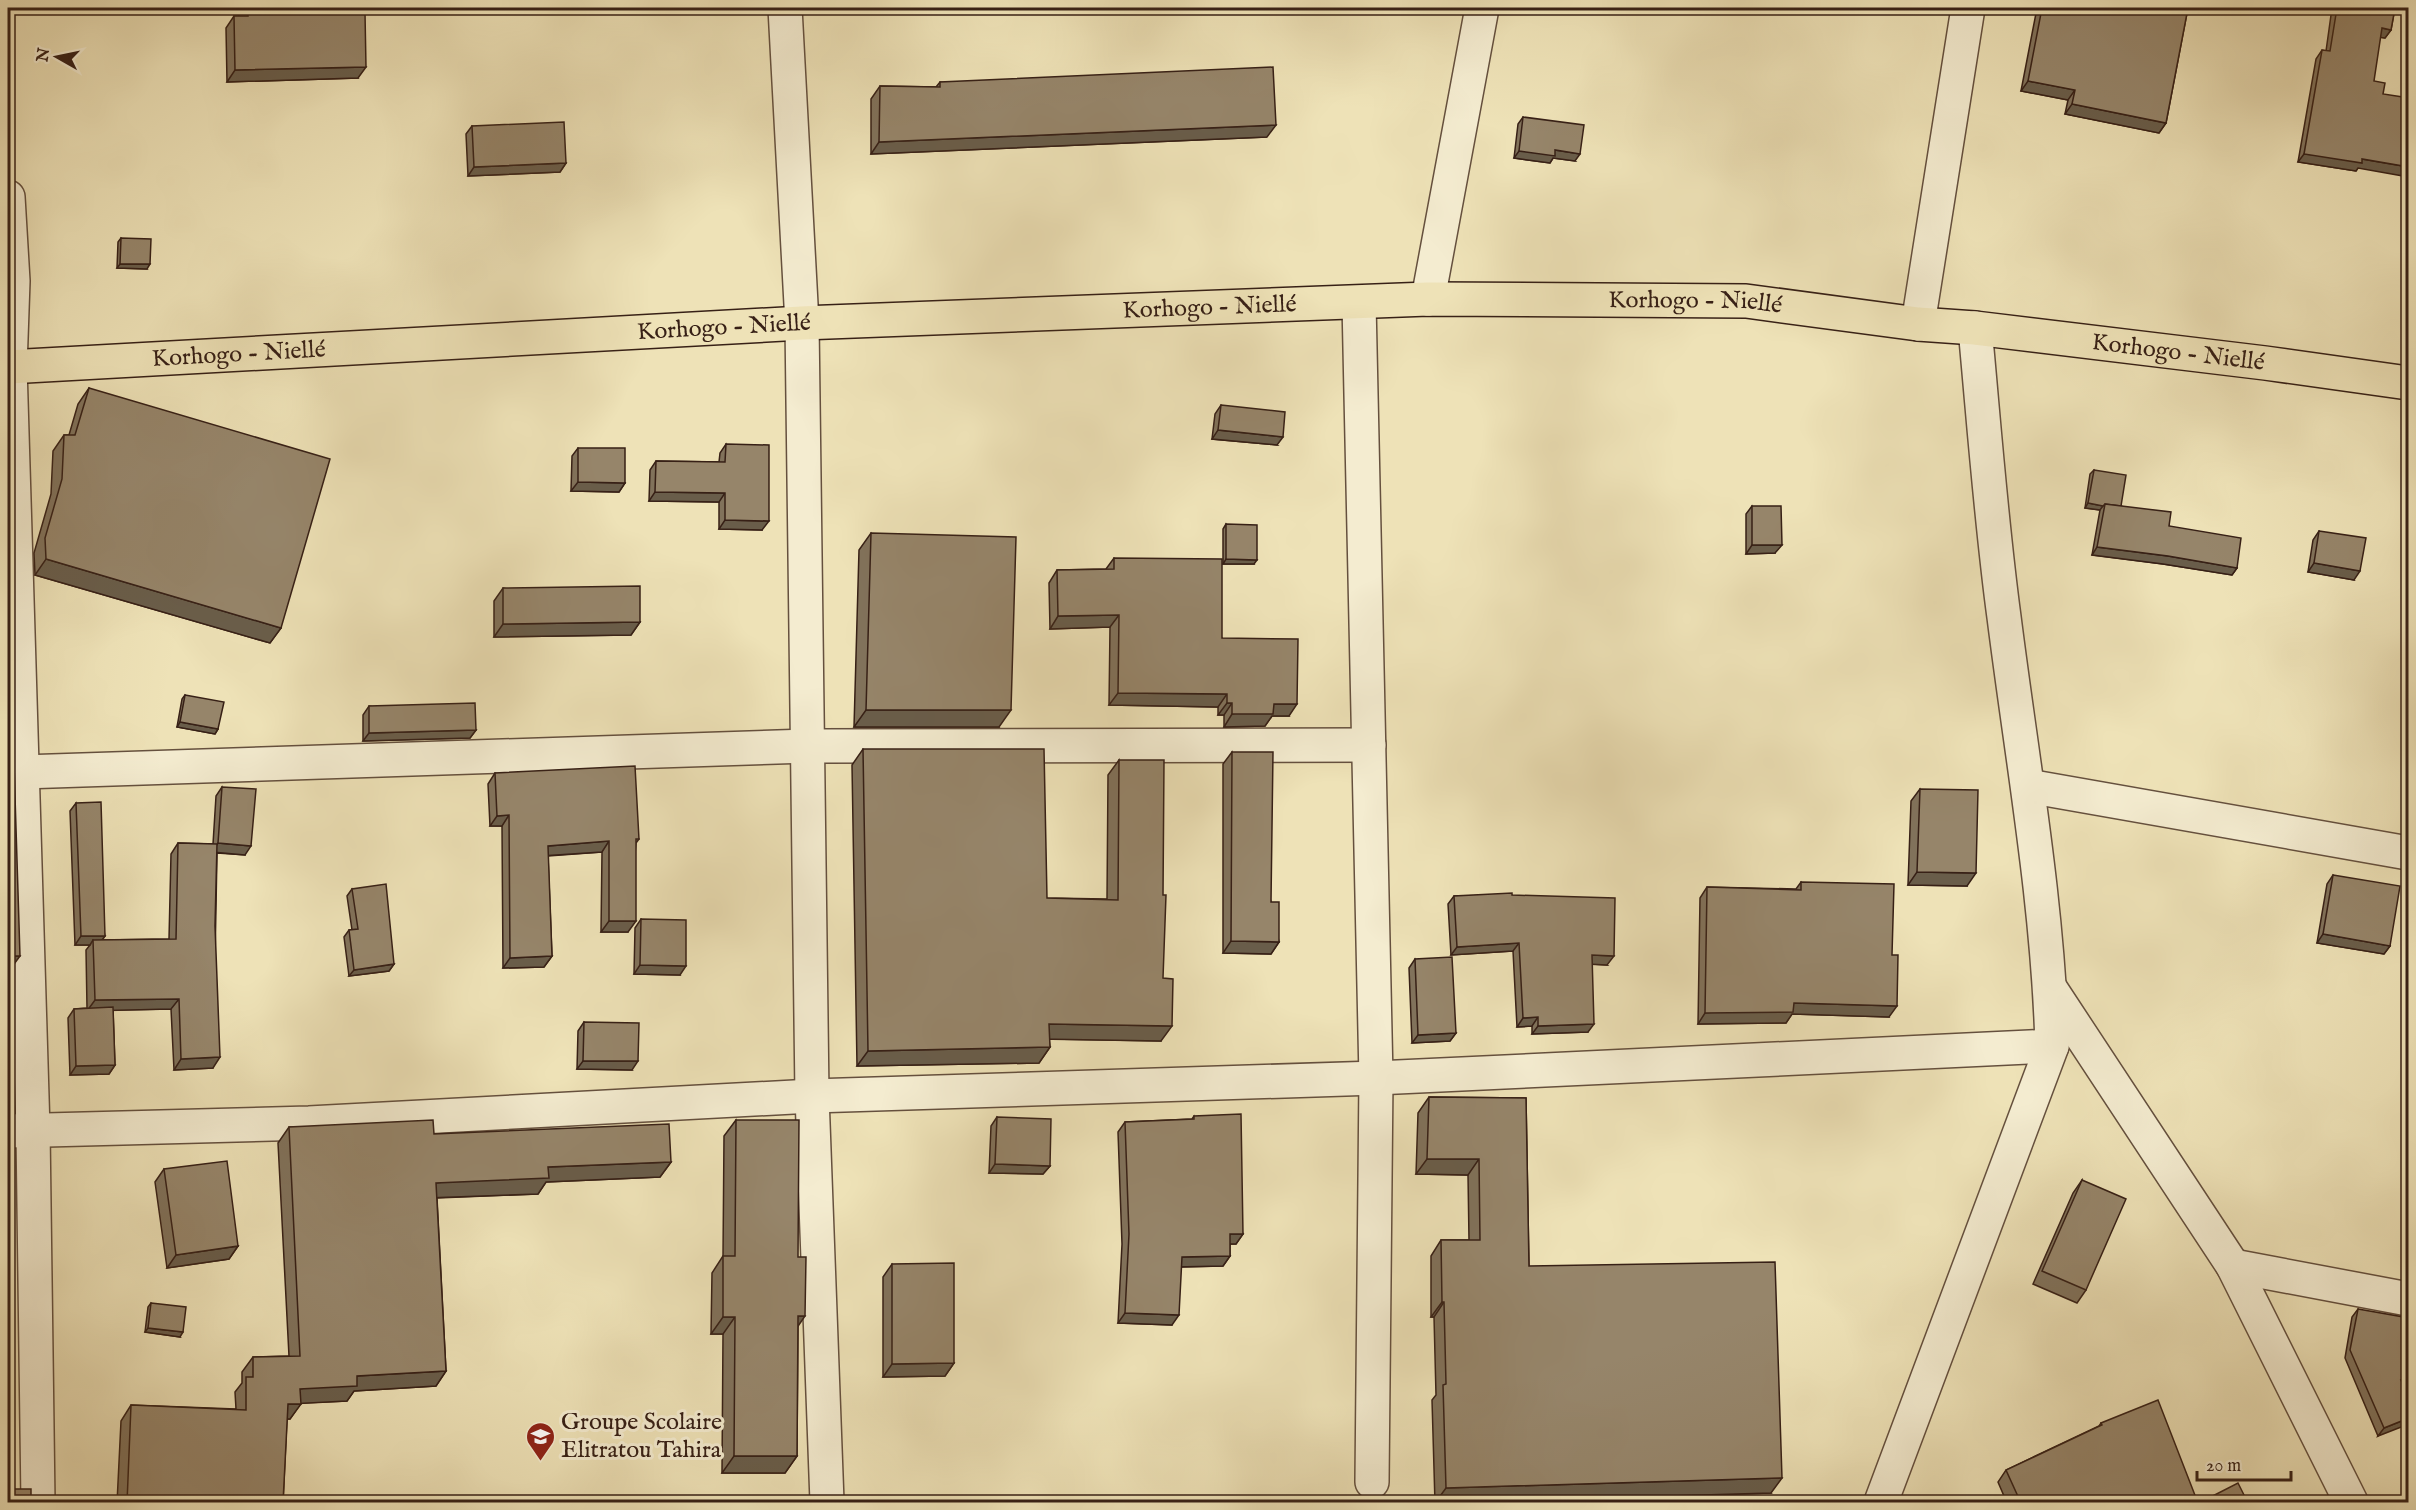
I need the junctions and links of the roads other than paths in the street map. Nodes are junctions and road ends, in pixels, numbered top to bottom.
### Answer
1 (785, 8) edge
2 (1482, 8) edge
3 (1968, 8) edge
4 (8, 197) edge
5 (10, 282) edge
6 (1428, 300) junction
7 (1359, 303) junction
8 (802, 323) junction
9 (1918, 324) junction
10 (1975, 328) junction
11 (9, 367) edge
12 (2409, 383) edge
13 (1369, 745) junction
14 (808, 746) junction
15 (22, 772) junction
16 (2028, 786) junction
17 (2409, 853) edge
18 (2050, 988) junction
19 (2052, 1046) junction
20 (1376, 1078) junction
21 (812, 1096) junction
22 (20, 1131) edge
23 (2233, 1266) junction
24 (2409, 1299) edge
25 (22, 1459) edge
26 (1372, 1482) dead end
27 (38, 1503) edge
28 (827, 1503) edge
29 (1881, 1503) edge
30 (2351, 1503) edge

1 - 8 street
2 - 6 street
3 - 9 street
4 - 5 street
5 - 11 street
6 - 7 main road, Korhogo - Niellé
6 - 9 main road, Korhogo - Niellé
7 - 8 main road, Korhogo - Niellé
7 - 13 street
8 - 11 main road, Korhogo - Niellé
8 - 14 street
9 - 10 main road, Korhogo - Niellé
10 - 12 main road, Korhogo - Niellé
10 - 16 street
11 - 15 street
13 - 14 street
13 - 20 street
14 - 15 street
14 - 21 street
15 - 22 street
16 - 17 street
16 - 18 street
18 - 19 street
18 - 23 street
19 - 20 street
19 - 29 street
20 - 21 street
20 - 26 street
21 - 22 street
21 - 28 street
22 - 25 street
23 - 24 street
23 - 30 street
25 - 27 street

